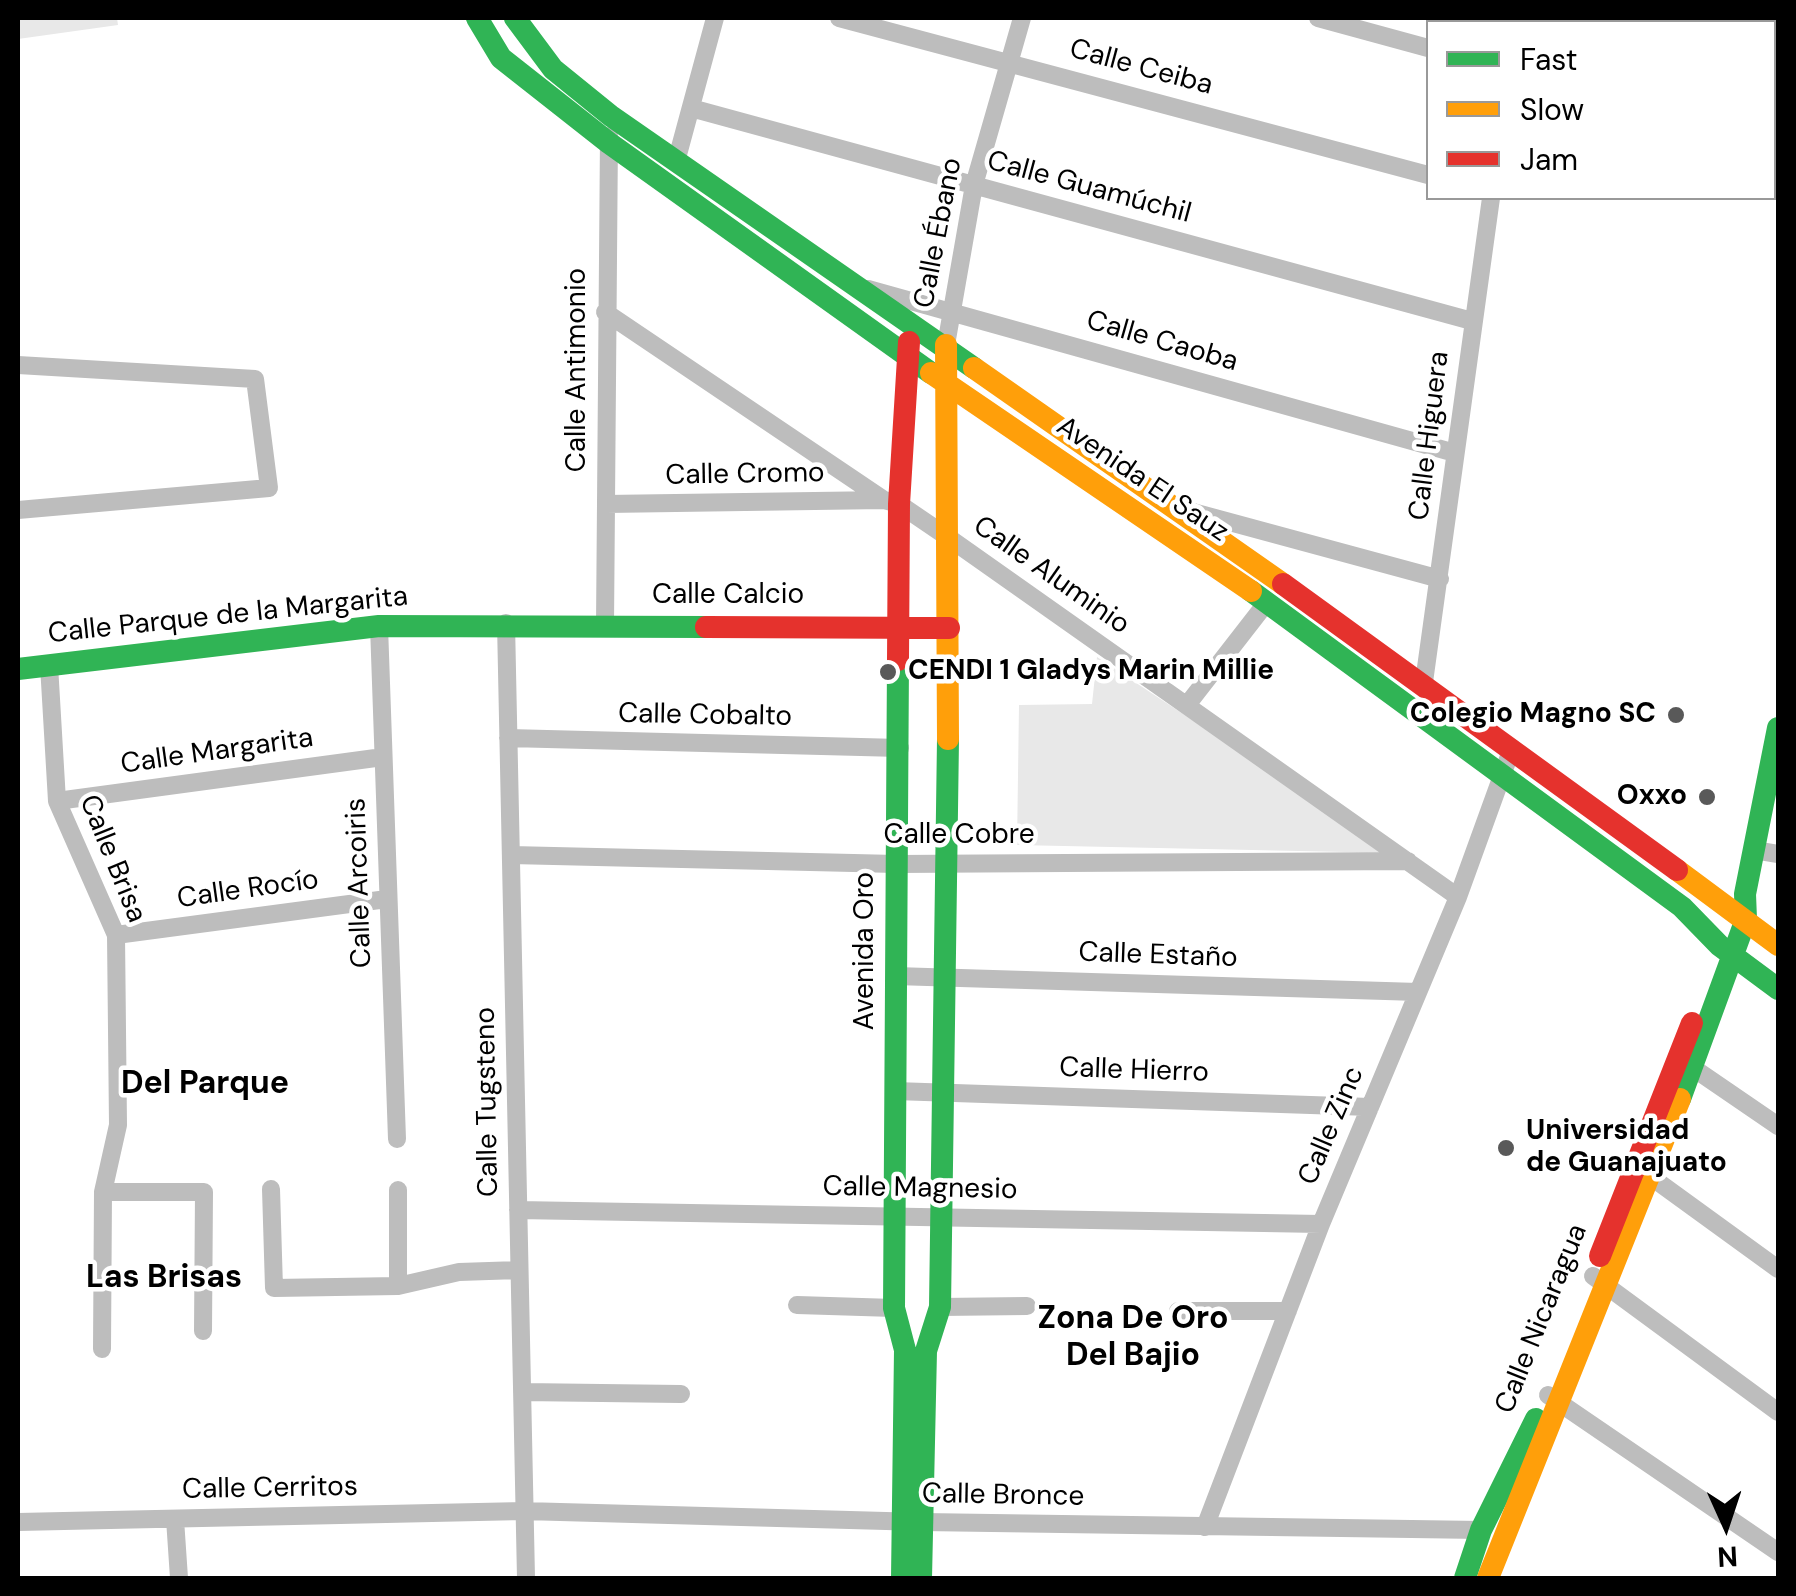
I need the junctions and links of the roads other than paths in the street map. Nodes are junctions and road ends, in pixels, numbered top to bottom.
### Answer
1 (477, 18) edge
2 (516, 18) edge
3 (715, 18) edge
4 (839, 18) edge
5 (1022, 18) edge
6 (1318, 18) edge
7 (1426, 47) edge
8 (1009, 61) junction
9 (690, 108) junction
10 (611, 116) junction
11 (609, 143) junction
12 (676, 162) junction
13 (1426, 174) edge
14 (974, 185) junction
15 (1491, 200) edge
16 (852, 286) junction
17 (950, 311) junction
18 (605, 312) junction
19 (1472, 320) junction
20 (912, 324) junction
21 (946, 345) junction
22 (908, 357) junction
23 (18, 365) edge
24 (944, 381) junction
25 (1455, 453) junction
26 (892, 502) junction
27 (606, 504) junction
28 (1167, 505) junction
29 (18, 510) edge
30 (949, 538) junction
31 (1440, 580) junction
32 (1267, 602) junction
33 (506, 624) junction
34 (604, 625) junction
35 (379, 626) junction
36 (899, 626) junction
37 (949, 628) junction
38 (49, 666) junction
39 (18, 669) edge
40 (1424, 682) junction
41 (1188, 705) junction
42 (1778, 728) edge
43 (508, 738) junction
44 (900, 748) junction
45 (1512, 748) junction
46 (383, 758) junction
47 (1500, 772) junction
48 (57, 801) junction
49 (1754, 850) junction
50 (1778, 854) edge
51 (510, 855) junction
52 (1408, 861) junction
53 (896, 864) junction
54 (946, 864) junction
55 (1458, 896) junction
56 (387, 899) junction
57 (1741, 908) junction
58 (116, 935) junction
59 (1778, 945) edge
60 (1726, 951) junction
61 (895, 976) junction
62 (943, 977) junction
63 (1778, 989) edge
64 (1418, 992) junction
65 (1686, 1062) junction
66 (895, 1090) junction
67 (940, 1091) junction
68 (1370, 1107) junction
69 (1778, 1126) edge
70 (398, 1139) dead end
71 (1643, 1170) junction
72 (271, 1189) dead end
73 (398, 1190) dead end
74 (103, 1192) junction
75 (518, 1210) junction
76 (896, 1216) junction
77 (940, 1216) junction
78 (1321, 1224) junction
79 (1778, 1269) edge
80 (519, 1270) junction
81 (1599, 1280) junction
82 (398, 1286) junction
83 (797, 1305) dead end
84 (940, 1306) junction
85 (1027, 1306) dead end
86 (894, 1308) junction
87 (1288, 1311) junction
88 (1178, 1312) dead end
89 (203, 1331) dead end
90 (102, 1349) dead end
91 (522, 1392) junction
92 (682, 1394) dead end
93 (1554, 1399) junction
94 (1778, 1412) edge
95 (524, 1510) junction
96 (175, 1518) junction
97 (18, 1522) edge
98 (912, 1522) junction
99 (1206, 1527) junction
100 (1482, 1530) junction
101 (1775, 1543) edge
102 (179, 1578) edge
103 (526, 1578) edge
104 (902, 1578) edge
105 (921, 1578) edge
106 (1465, 1578) edge
107 (1488, 1578) edge

1 - 11 main road, Avenida El Sauz
2 - 10 main road, Avenida El Sauz
3 - 9 street
4 - 8 street, Calle Ceiba
5 - 8 street, Calle Ébano
6 - 7 street
8 - 13 street, Calle Ceiba
8 - 14 street, Calle Ébano
9 - 12 street
9 - 14 street, Calle Guamúchil
10 - 11 street, Calle Antimonio
10 - 12 main road, Avenida El Sauz
11 - 18 street, Calle Antimonio
11 - 22 main road, Avenida El Sauz
12 - 16 main road, Avenida El Sauz
14 - 17 street, Calle Ébano
14 - 19 street, Calle Guamúchil
15 - 19 street, Calle Higuera
16 - 17 street, Calle Caoba
16 - 20 main road, Avenida El Sauz
17 - 21 street, Calle Ébano
17 - 25 street, Calle Caoba
18 - 26 street, Calle Aluminio
18 - 27 street, Calle Antimonio
19 - 25 street, Calle Higuera
20 - 21 main road, Avenida El Sauz
20 - 22 main road, Avenida Oro
21 - 24 main road, Avenida Oro
21 - 28 main road, Avenida El Sauz
22 - 24 main road, Avenida El Sauz
22 - 26 main road, Avenida Oro
23 - 29 street
24 - 30 main road, Avenida Oro
24 - 32 main road, Avenida El Sauz
25 - 31 street, Calle Higuera
26 - 27 street, Calle Cromo
26 - 30 street, Calle Aluminio
26 - 36 main road, Avenida Oro
27 - 34 street, Calle Antimonio
28 - 31 street
28 - 40 main road, Avenida El Sauz
30 - 37 main road, Avenida Oro
30 - 41 street, Calle Aluminio
31 - 40 street, Calle Higuera
32 - 41 street
32 - 47 main road, Avenida El Sauz
33 - 34 main road, Calle Calcio
33 - 35 main road, Calle Parque de la Margarita
33 - 43 street, Calle Tugsteno
34 - 36 main road, Calle Calcio
35 - 38 main road, Calle Parque de la Margarita
35 - 46 street, Calle Arcoiris
36 - 37 main road, Calle Calcio
36 - 44 main road, Avenida Oro
37 - 54 main road, Avenida Oro
38 - 39 main road, Calle Parque de la Margarita
38 - 48 street, Calle Brisa
40 - 45 main road, Avenida El Sauz
41 - 52 street, Calle Aluminio
42 - 49 main road, Calle Nicaragua
43 - 44 street, Calle Cobalto
43 - 51 street, Calle Tugsteno
44 - 53 main road, Avenida Oro
45 - 47 street, Calle Zinc
45 - 57 main road, Avenida El Sauz
46 - 48 street, Calle Margarita
46 - 56 street, Calle Arcoiris
47 - 55 street, Calle Zinc
47 - 60 main road, Avenida El Sauz
48 - 58 street, Calle Brisa
49 - 50 street
49 - 57 main road, Calle Nicaragua
51 - 53 street, Calle Cobre
51 - 75 street, Calle Tugsteno
52 - 54 street, Calle Cobre
52 - 55 street, Calle Aluminio
53 - 54 street, Calle Cobre
53 - 61 main road, Avenida Oro
54 - 62 main road, Avenida Oro
55 - 64 street, Calle Zinc
56 - 58 street, Calle Rocío
56 - 70 street, Calle Arcoiris
57 - 59 main road, Avenida El Sauz
57 - 60 main road, Calle Nicaragua
58 - 74 street, Calle Brisa
60 - 63 main road, Avenida El Sauz
60 - 65 main road, Calle Nicaragua
61 - 62 street, Calle Estaño
61 - 66 main road, Avenida Oro
62 - 64 street, Calle Estaño
62 - 67 main road, Avenida Oro
64 - 68 street, Calle Zinc
65 - 69 street
65 - 71 main road, Calle Nicaragua
66 - 67 street, Calle Hierro
66 - 76 main road, Avenida Oro
67 - 68 street, Calle Hierro
67 - 77 main road, Avenida Oro
68 - 78 street, Calle Zinc
71 - 79 street
71 - 81 main road, Calle Nicaragua
72 - 82 street
73 - 82 street
74 - 89 street
74 - 90 street, Calle Brisa
75 - 76 street, Calle Magnesio
75 - 80 street, Calle Tugsteno
76 - 77 street, Calle Magnesio
76 - 86 main road, Avenida Oro
77 - 78 street, Calle Magnesio
77 - 84 main road, Avenida Oro
78 - 87 street, Calle Zinc
80 - 82 street
80 - 91 street, Calle Tugsteno
81 - 93 main road, Calle Nicaragua
81 - 94 street
83 - 86 street
84 - 85 street
84 - 98 main road, Avenida Oro
86 - 98 main road, Avenida Oro
87 - 88 street
87 - 99 street, Calle Zinc
91 - 92 street
91 - 95 street, Calle Tugsteno
93 - 100 main road, Calle Nicaragua
93 - 101 street
93 - 107 main road, Calle Nicaragua
95 - 96 street, Calle Cerritos
95 - 98 street, Calle Bronce
95 - 103 street, Calle Tugsteno
96 - 97 street, Calle Cerritos
96 - 102 street
98 - 99 street, Calle Bronce
98 - 104 main road, Avenida Oro
98 - 105 main road, Avenida Oro
99 - 100 street, Calle Bronce
100 - 106 main road, Calle Nicaragua

